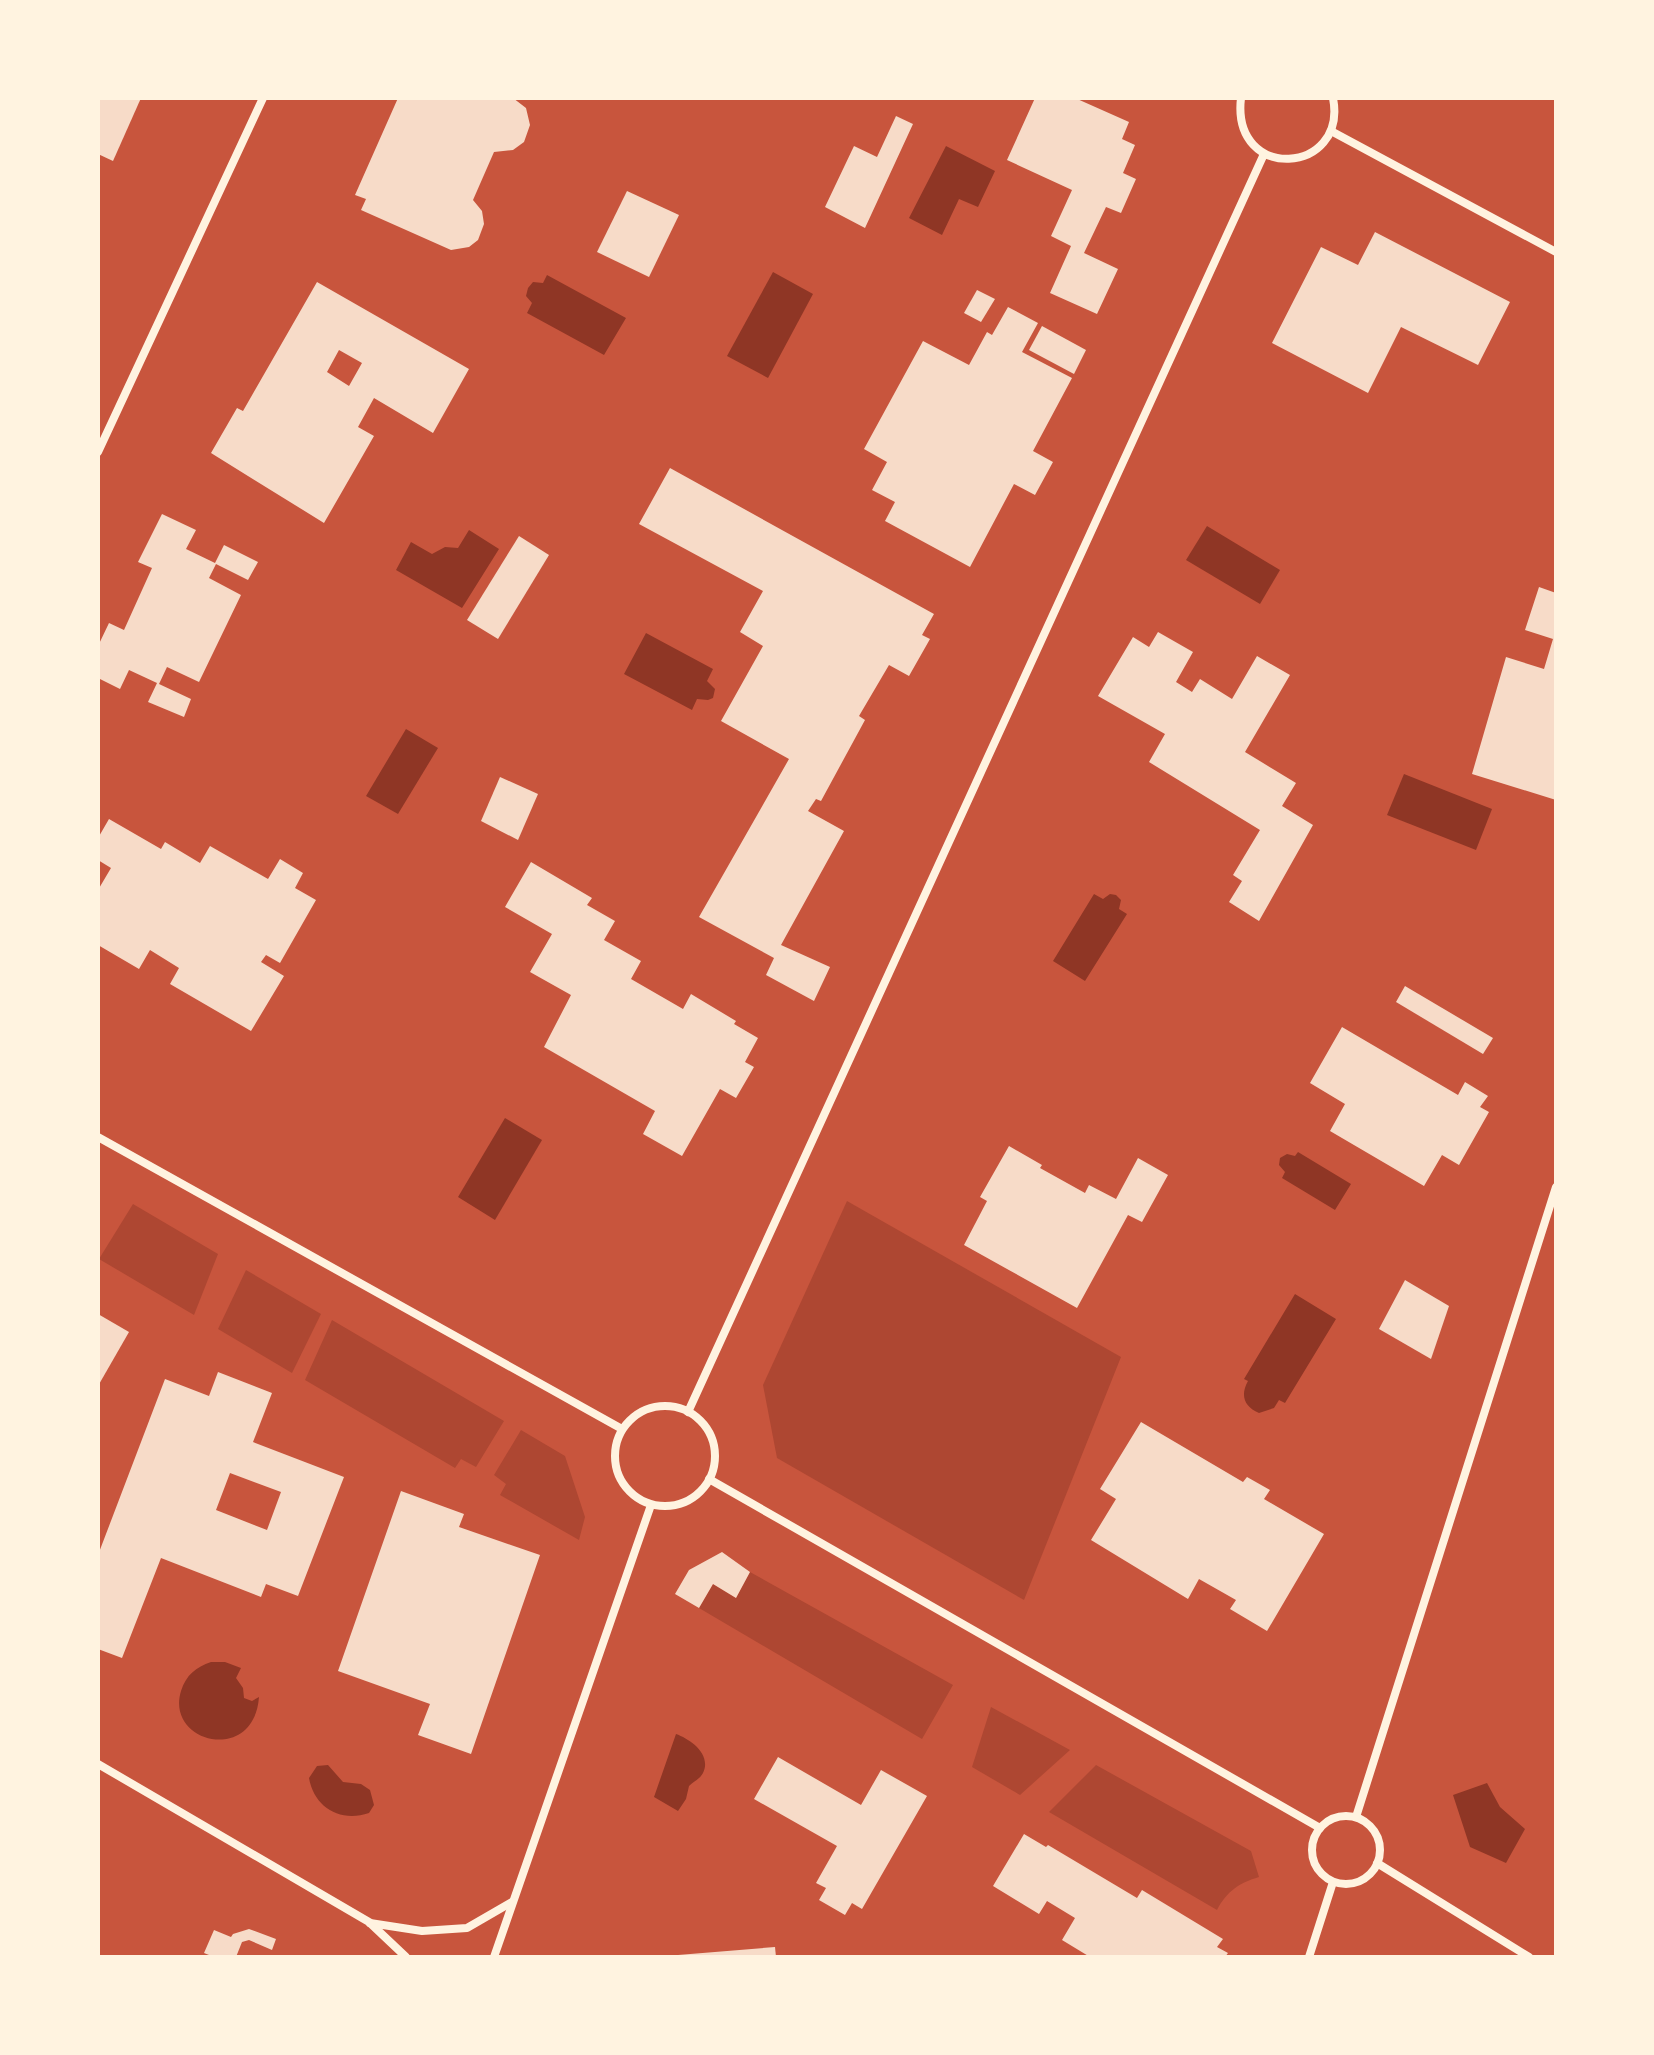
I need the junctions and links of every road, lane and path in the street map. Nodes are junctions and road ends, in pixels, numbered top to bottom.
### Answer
1 (263, 98) edge
2 (1241, 98) edge
3 (1333, 98) edge
4 (1331, 131) junction
5 (1264, 154) junction
6 (1556, 252) edge
7 (98, 452) edge
8 (98, 1137) edge
9 (1556, 1187) edge
10 (688, 1412) junction
11 (622, 1429) junction
12 (709, 1479) junction
13 (651, 1505) junction
14 (98, 1764) edge
15 (1356, 1817) junction
16 (1320, 1828) junction
17 (1377, 1863) junction
18 (1333, 1882) junction
19 (513, 1901) junction
20 (369, 1922) junction
21 (406, 1957) edge
22 (494, 1957) edge
23 (1309, 1957) edge
24 (1529, 1957) edge

1 - 7 street
2 - 5 street
3 - 4 street
4 - 5 street
4 - 6 street
5 - 10 street
8 - 11 street
9 - 15 street
10 - 11 street
10 - 12 street
11 - 13 street
12 - 13 street
12 - 16 street
13 - 19 street
14 - 20 street
15 - 16 street
15 - 17 street
16 - 18 street
17 - 18 street
17 - 24 street
18 - 23 street
19 - 20 street
19 - 22 street
20 - 21 street

